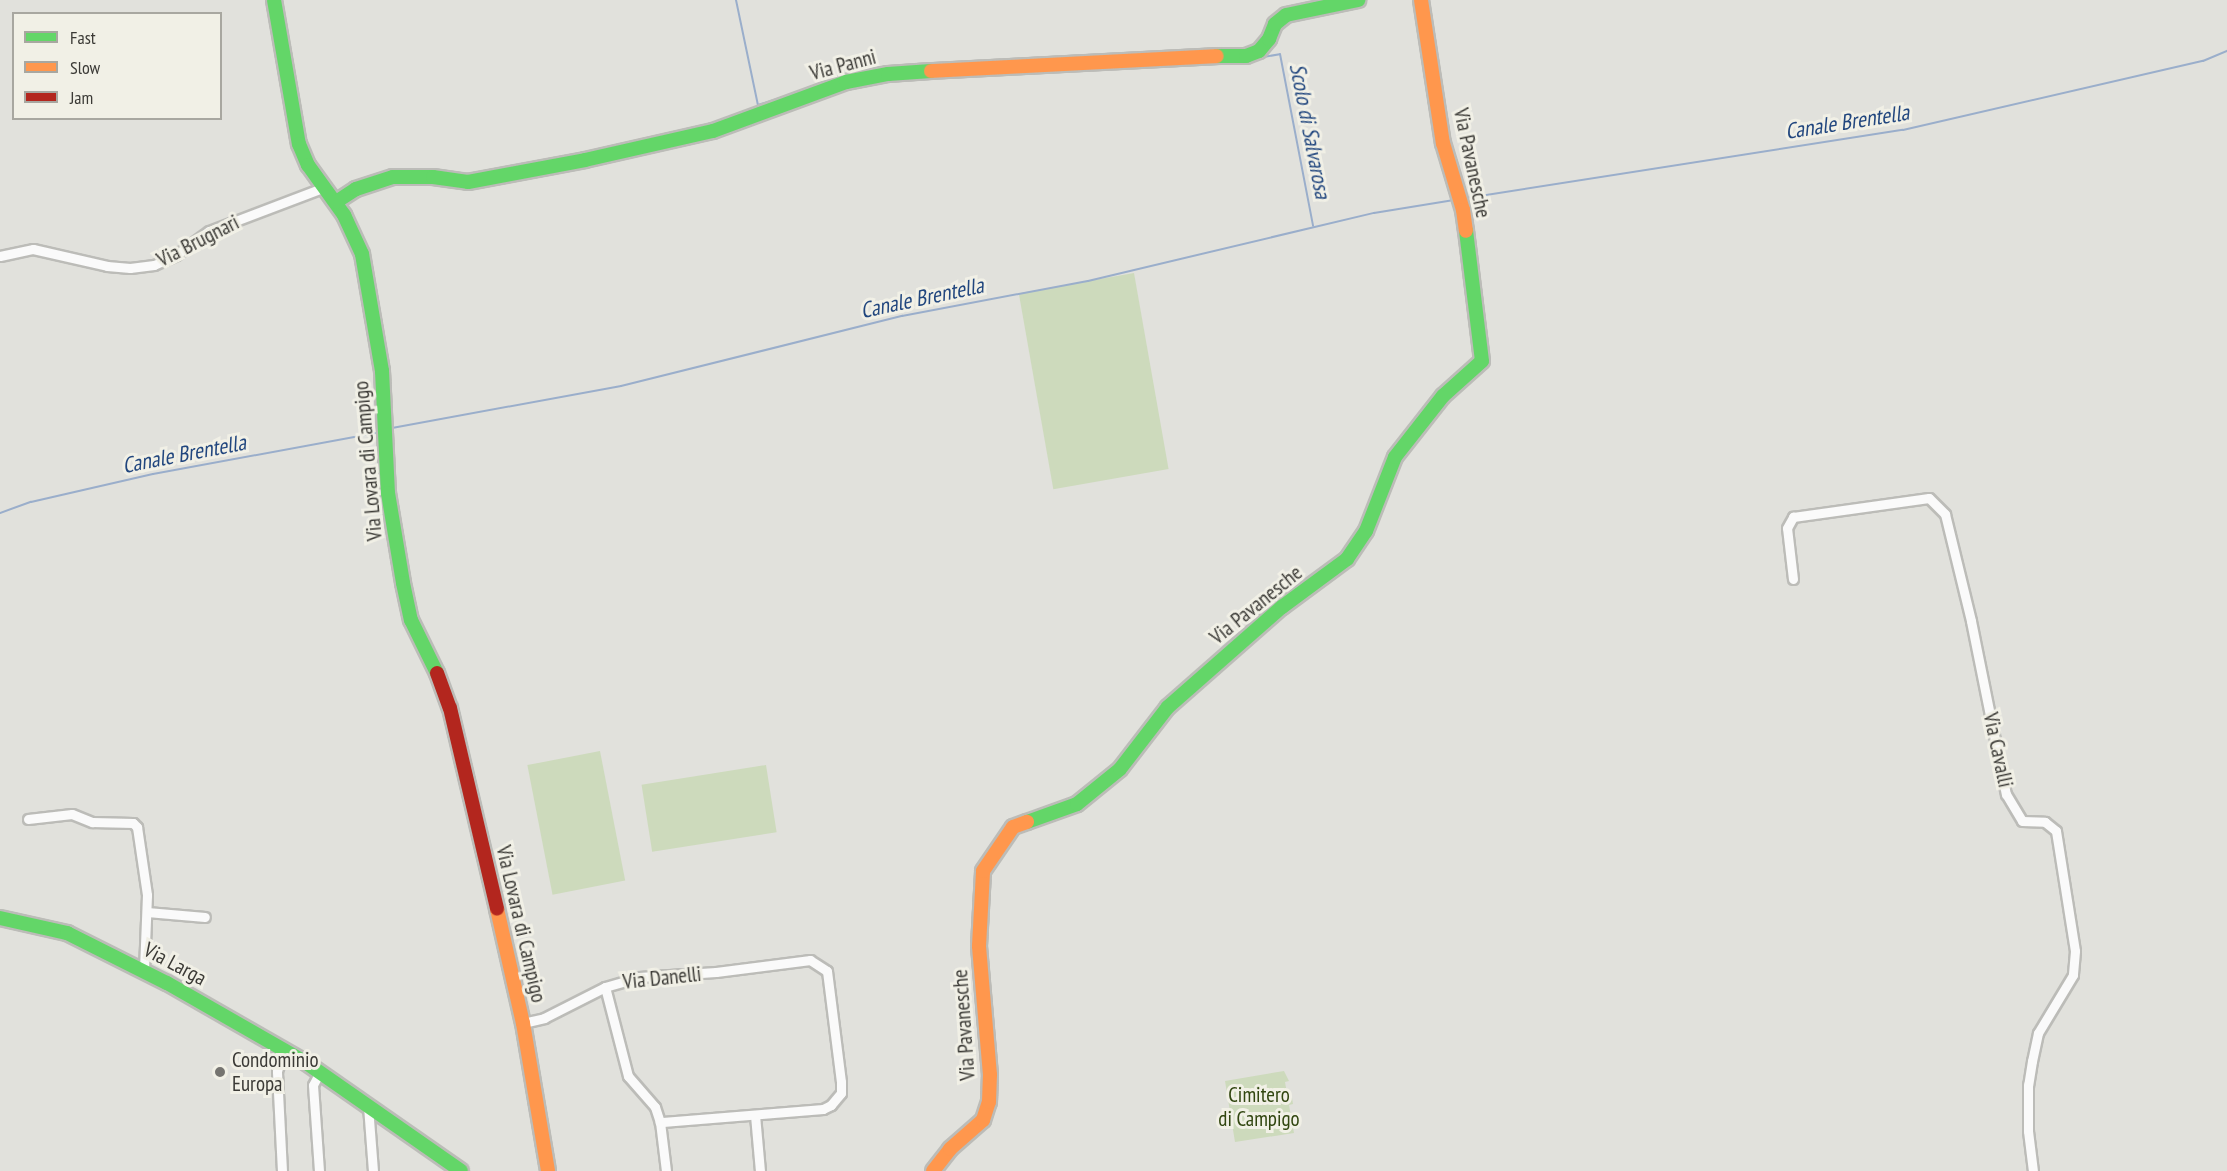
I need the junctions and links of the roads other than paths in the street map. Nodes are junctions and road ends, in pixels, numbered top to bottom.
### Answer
1 (274, 0) edge
2 (1358, 0) edge
3 (1421, 0) edge
4 (322, 188) junction
5 (336, 201) junction
6 (0, 256) edge
7 (1793, 579) dead end
8 (28, 819) dead end
9 (147, 912) junction
10 (205, 917) dead end
11 (0, 918) edge
12 (144, 971) junction
13 (605, 987) junction
14 (523, 1023) junction
15 (284, 1050) junction
16 (320, 1072) junction
17 (368, 1106) junction
18 (755, 1114) junction
19 (660, 1122) junction
20 (282, 1171) edge
21 (319, 1171) edge
22 (373, 1171) edge
23 (461, 1171) edge
24 (548, 1171) edge
25 (666, 1171) edge
26 (760, 1171) edge
27 (933, 1171) edge
28 (2033, 1171) edge

1 - 4 street, Via Lovara di Campigo
2 - 5 street, Via Panni
3 - 27 street, Via Pavanesche
4 - 5 street, Via Lovara di Campigo
4 - 6 street, Via Brugnari
5 - 14 street, Via Lovara di Campigo
7 - 28 street, Via Cavalli
8 - 9 street
9 - 10 street
9 - 12 street
11 - 12 street, Via Larga
12 - 15 street, Via Larga
13 - 14 street, Via Danelli
13 - 18 street, Via Danelli
13 - 19 street
14 - 24 street, Via Lovara di Campigo
15 - 16 street, Via Larga
15 - 20 street
16 - 17 street, Via Larga
16 - 21 street
17 - 22 street
17 - 23 street, Via Larga
18 - 19 street
18 - 26 street
19 - 25 street

